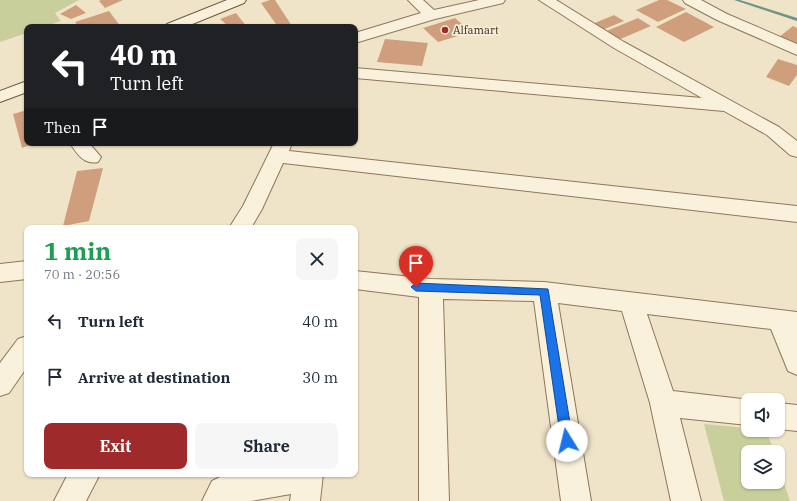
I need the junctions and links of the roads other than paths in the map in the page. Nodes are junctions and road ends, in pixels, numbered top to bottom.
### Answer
1 (239, 0) edge
2 (415, 0) edge
3 (498, 0) edge
4 (546, 0) edge
5 (690, 0) edge
6 (431, 15) junction
7 (179, 24) edge
8 (358, 37) edge
9 (797, 50) edge
10 (358, 73) edge
11 (24, 87) edge
12 (0, 97) edge
13 (727, 106) junction
14 (280, 149) edge
15 (797, 151) edge
16 (797, 214) edge
17 (242, 225) edge
18 (24, 270) edge
19 (0, 272) edge
20 (358, 280) edge
21 (431, 289) junction
22 (544, 292) junction
23 (631, 302) junction
24 (788, 321) edge
25 (24, 351) edge
26 (797, 363) edge
27 (0, 384) edge
28 (663, 403) junction
29 (741, 411) edge
30 (785, 417) edge
31 (797, 418) edge
32 (83, 477) edge
33 (307, 484) edge
34 (69, 501) edge
35 (217, 501) edge
36 (434, 501) edge
37 (576, 501) edge
38 (686, 501) edge

1 - 7 street
2 - 6 street
3 - 6 street
4 - 13 street
5 - 9 street
6 - 8 street
10 - 13 street
11 - 12 street
13 - 15 street
14 - 16 street
14 - 17 street
18 - 19 street
20 - 21 street
21 - 22 street
21 - 36 street
22 - 23 street
22 - 37 street
23 - 24 street
23 - 28 street
24 - 26 street
25 - 27 street
28 - 29 street
28 - 38 street
30 - 31 street
32 - 34 street
33 - 35 street

